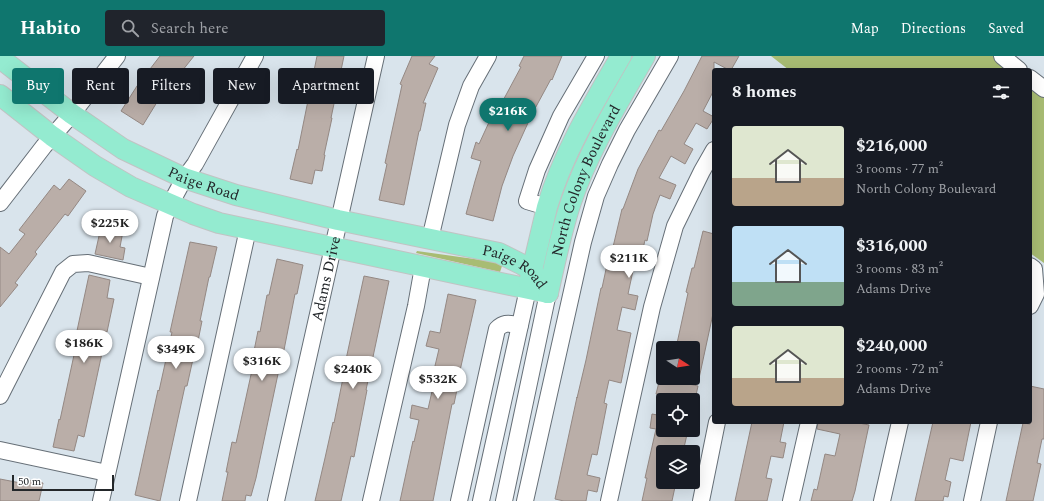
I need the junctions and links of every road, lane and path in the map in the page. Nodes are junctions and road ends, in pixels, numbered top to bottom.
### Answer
1 (117, 56) edge
2 (255, 56) edge
3 (376, 56) edge
4 (488, 56) edge
5 (596, 56) edge
6 (621, 56) edge
7 (646, 56) edge
8 (670, 56) edge
9 (1002, 56) edge
10 (0, 58) edge
11 (1017, 68) edge
12 (1032, 80) edge
13 (1044, 89) edge
14 (0, 95) edge
15 (72, 114) junction
16 (52, 136) junction
17 (712, 154) edge
18 (184, 178) junction
19 (0, 203) edge
20 (170, 204) junction
21 (547, 207) junction
22 (338, 220) junction
23 (248, 229) junction
24 (541, 231) junction
25 (430, 239) junction
26 (333, 247) junction
27 (499, 253) junction
28 (423, 267) junction
29 (1032, 268) edge
30 (151, 277) junction
31 (530, 280) junction
32 (548, 293) junction
33 (1032, 302) edge
34 (520, 325) junction
35 (0, 396) edge
36 (718, 424) edge
37 (808, 424) edge
38 (900, 424) edge
39 (989, 424) edge
40 (0, 450) edge
41 (107, 473) junction
42 (101, 501) edge
43 (188, 501) edge
44 (276, 501) edge
45 (371, 501) edge
46 (459, 501) edge
47 (480, 501) edge
48 (504, 501) edge
49 (525, 501) edge
50 (609, 501) edge
51 (701, 501) edge
52 (791, 501) edge
53 (882, 501) edge
54 (972, 501) edge

1 - 15 street
2 - 18 street
3 - 22 street, Adams Drive
4 - 25 street
5 - 21 street
6 - 21 main road, North Colony Boulevard
7 - 32 main road, North Colony Boulevard
8 - 49 street
9 - 11 street
10 - 15 main road, Paige Road
12 - 13 street
14 - 16 main road, Paige Road
15 - 16 street
15 - 18 main road, Paige Road
16 - 19 street
16 - 20 main road, Paige Road
17 - 50 street
18 - 20 street
18 - 22 main road, Paige Road
20 - 23 main road, Paige Road
20 - 30 street
21 - 24 main road, North Colony Boulevard
22 - 25 main road, Paige Road
22 - 26 street, Adams Drive
23 - 26 main road, Paige Road
23 - 43 street
24 - 27 main road
24 - 31 main road, North Colony Boulevard
25 - 27 main road, Paige Road
26 - 28 main road, Paige Road
26 - 44 street, Adams Drive
27 - 31 main road, Paige Road
28 - 31 main road, Paige Road
28 - 45 street
29 - 33 street
30 - 35 street
30 - 41 street
31 - 32 main road, Paige Road
31 - 34 street, North Colony Boulevard
32 - 48 street, North Colony Boulevard
34 - 46 street
34 - 47 street, North Colony Boulevard
36 - 51 street
37 - 52 street
38 - 53 street
39 - 54 street
40 - 41 street
41 - 42 street

